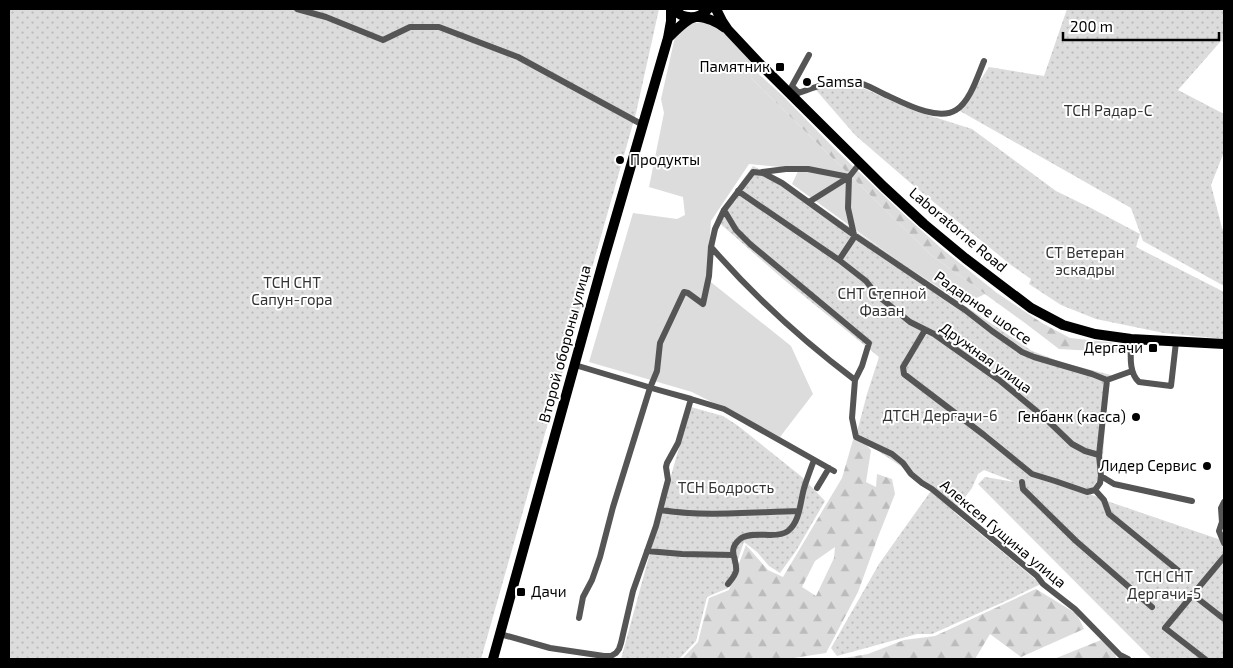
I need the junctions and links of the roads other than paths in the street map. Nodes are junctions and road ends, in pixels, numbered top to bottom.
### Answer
1 (297, 9) edge
2 (672, 9) edge
3 (708, 9) edge
4 (716, 9) edge
5 (696, 17) junction
6 (728, 30) junction
7 (668, 38) junction
8 (809, 55) dead end
9 (984, 61) dead end
10 (796, 94) junction
11 (643, 125) junction
12 (860, 163) junction
13 (758, 172) junction
14 (849, 177) junction
15 (738, 191) junction
16 (809, 202) junction
17 (724, 210) junction
18 (854, 235) junction
19 (711, 246) junction
20 (839, 260) junction
21 (925, 330) junction
22 (1131, 339) junction
23 (1176, 342) junction
24 (1224, 344) edge
25 (575, 365) junction
26 (1132, 371) junction
27 (855, 380) junction
28 (1107, 380) junction
29 (650, 388) junction
30 (691, 399) junction
31 (1099, 455) junction
32 (814, 460) junction
33 (1101, 476) junction
34 (1022, 482) dead end
35 (817, 488) dead end
36 (1095, 490) junction
37 (1192, 501) dead end
38 (1224, 502) edge
39 (660, 510) junction
40 (799, 511) junction
41 (1224, 543) edge
42 (647, 551) junction
43 (733, 555) junction
44 (1224, 557) edge
45 (1180, 572) dead end
46 (728, 584) dead end
47 (1192, 594) junction
48 (1152, 606) dead end
49 (579, 618) dead end
50 (1224, 619) edge
51 (500, 634) junction
52 (493, 659) edge
53 (1128, 659) edge
54 (1205, 659) edge

1 - 11 street
2 - 5 main road, Laboratorne Road
2 - 7 main road, Второй обороны улица
3 - 5 main road
4 - 6 main road, Laboratorne Road
5 - 6 main road, Laboratorne Road
5 - 7 main road
6 - 10 main road, Laboratorne Road
7 - 11 main road, Второй обороны улица
8 - 10 street
9 - 10 street
10 - 12 main road, Laboratorne Road
11 - 25 main road, Второй обороны улица
12 - 14 street
12 - 22 main road, Laboratorne Road
13 - 14 street
13 - 15 street
13 - 16 street, Радарное шоссе
14 - 16 street
14 - 18 street
15 - 17 street
15 - 20 street, Дружная улица
16 - 18 street, Радарное шоссе
17 - 19 street
17 - 27 street
18 - 20 street
18 - 28 street, Радарное шоссе
19 - 27 street
19 - 29 street
20 - 21 street, Дружная улица
21 - 31 street, Дружная улица
21 - 36 street
22 - 23 main road, Laboratorne Road
22 - 26 street
23 - 24 main road, Laboratorne Road
23 - 26 street
25 - 29 street
25 - 51 main road, Второй обороны улица
26 - 28 street
27 - 53 street, Алексея Гущина улица
28 - 31 street
29 - 30 street
29 - 49 street
30 - 32 street
30 - 39 street
31 - 33 street
32 - 35 street
32 - 40 street
33 - 36 street
33 - 37 street
34 - 48 street
36 - 45 street
38 - 41 street
39 - 40 street
39 - 42 street
40 - 43 street
42 - 43 street
42 - 51 street
43 - 46 street
44 - 47 street
47 - 50 street
47 - 54 street
51 - 52 main road, Второй обороны улица

